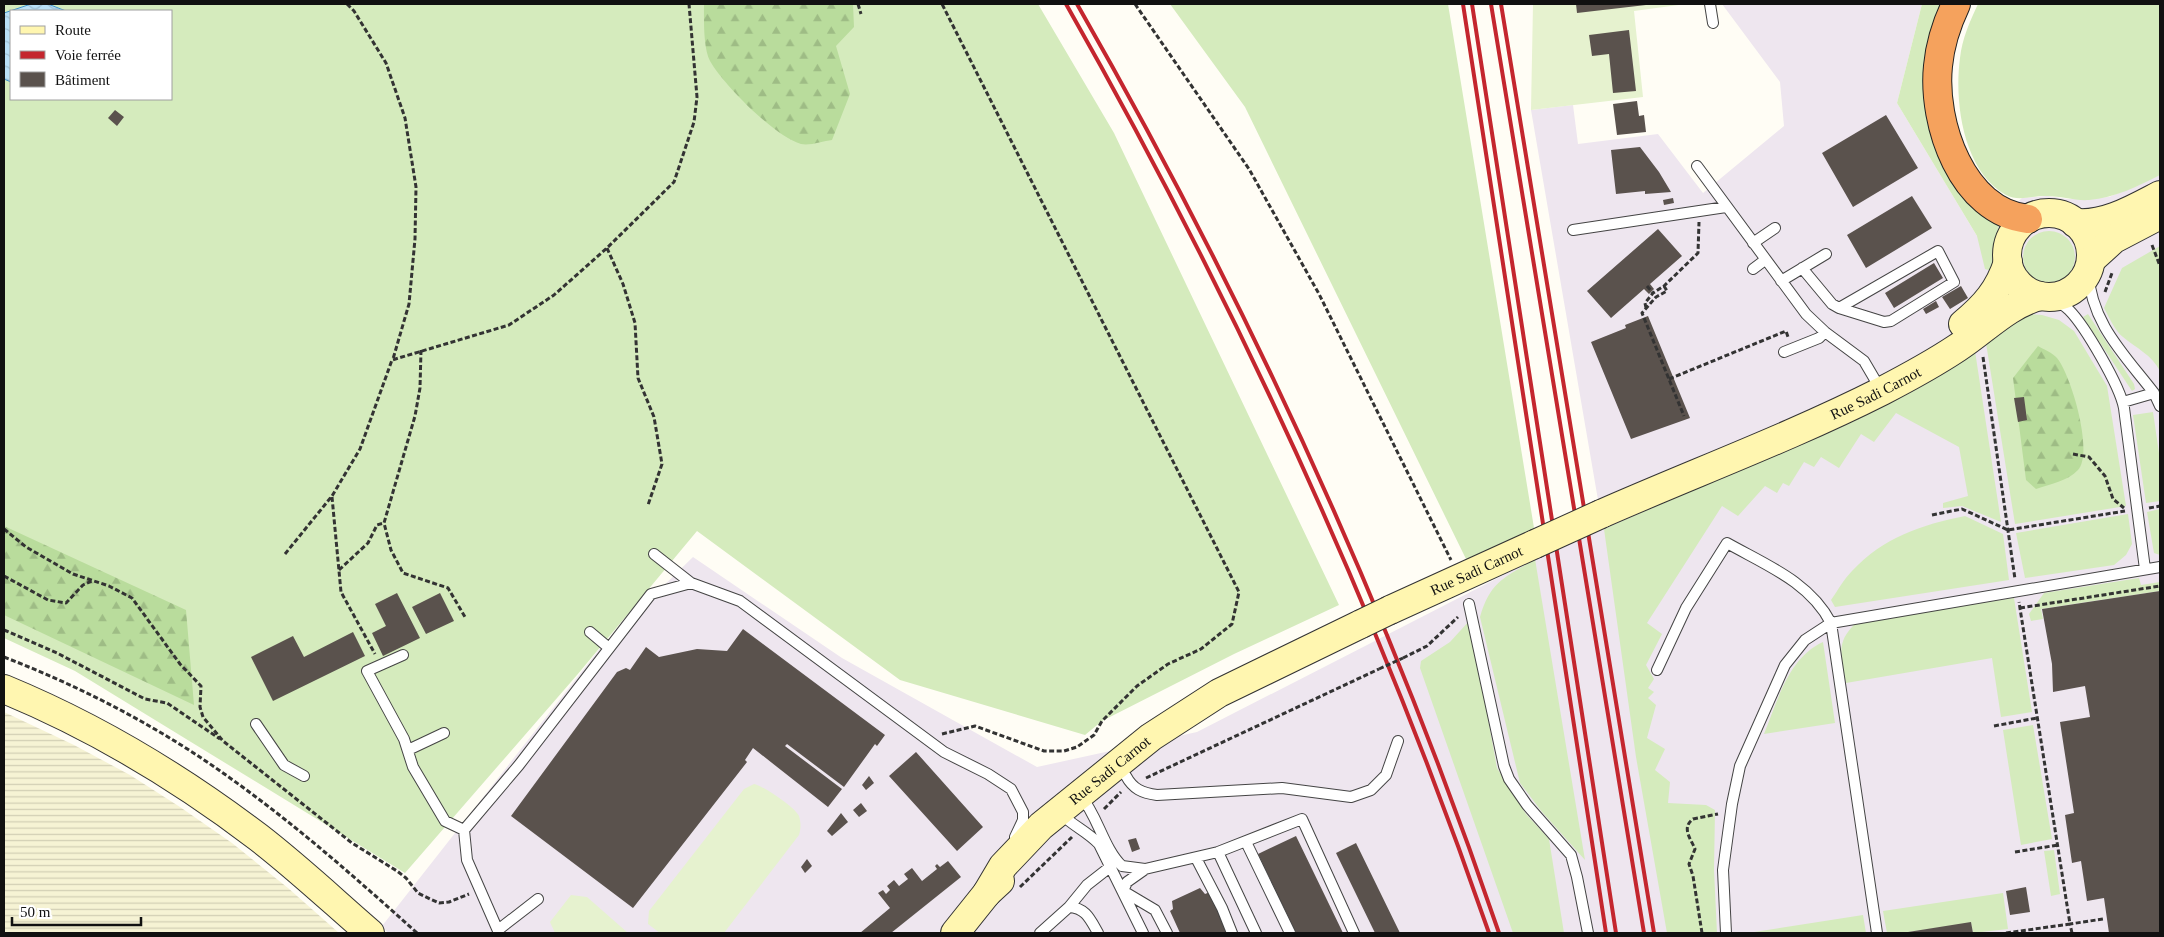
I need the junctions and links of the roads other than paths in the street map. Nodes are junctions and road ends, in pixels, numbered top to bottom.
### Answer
1 (1710, 4) edge
2 (1956, 4) edge
3 (1713, 23) dead end
4 (1697, 166) dead end
5 (2160, 195) edge
6 (1726, 207) junction
7 (2160, 215) edge
8 (2028, 220) junction
9 (2075, 223) junction
10 (1775, 228) dead end
11 (1573, 230) dead end
12 (1753, 243) junction
13 (1826, 254) dead end
14 (1765, 260) junction
15 (2008, 262) junction
16 (2098, 266) junction
17 (1802, 268) junction
18 (1753, 269) dead end
19 (1781, 281) junction
20 (2043, 296) junction
21 (1839, 308) junction
22 (1822, 329) junction
23 (1784, 352) dead end
24 (1878, 384) junction
25 (2154, 393) junction
26 (2123, 402) junction
27 (2160, 406) edge
28 (654, 554) dead end
29 (2160, 567) edge
30 (2145, 569) junction
31 (691, 583) junction
32 (1464, 591) junction
33 (1831, 623) junction
34 (590, 632) dead end
35 (609, 648) junction
36 (403, 655) dead end
37 (1657, 670) dead end
38 (1256, 675) junction
39 (4, 689) edge
40 (256, 724) dead end
41 (444, 733) dead end
42 (1398, 741) dead end
43 (408, 750) junction
44 (304, 776) dead end
45 (1129, 781) junction
46 (1074, 808) junction
47 (464, 830) junction
48 (1246, 842) junction
49 (1218, 852) junction
50 (1196, 858) junction
51 (1110, 867) junction
52 (1145, 869) junction
53 (1122, 891) junction
54 (538, 899) dead end
55 (981, 900) junction
56 (1068, 907) junction
57 (499, 932) edge
58 (370, 933) edge
59 (954, 933) edge
60 (1040, 933) edge
61 (1098, 933) edge
62 (1143, 933) edge
63 (1167, 933) edge
64 (1232, 933) edge
65 (1256, 933) edge
66 (1290, 933) edge
67 (1354, 933) edge
68 (1588, 933) edge
69 (1726, 933) edge
70 (1877, 933) edge

1 - 3 lane
2 - 8 highway
4 - 6 lane
5 - 9 main road
6 - 11 lane
6 - 12 lane
7 - 16 main road
8 - 9 main road
8 - 15 main road
9 - 16 main road
10 - 12 lane
12 - 14 lane
13 - 17 lane
14 - 18 lane
14 - 19 lane
15 - 20 main road
15 - 24 main road, Rue Sadi Carnot
16 - 20 main road
16 - 25 lane
17 - 19 lane
17 - 21 lane
19 - 22 lane
20 - 24 main road, Rue Sadi Carnot
20 - 26 lane
21 - 21 lane
22 - 23 lane
22 - 24 lane
24 - 32 main road, Rue Sadi Carnot, bridge
25 - 26 lane
25 - 27 lane
26 - 30 lane
28 - 31 lane
29 - 30 lane
30 - 33 lane
31 - 35 lane
31 - 55 lane
32 - 38 main road, Rue Sadi Carnot, bridge
32 - 68 lane
33 - 37 lane
33 - 69 lane
33 - 70 lane
34 - 35 lane
35 - 47 lane
36 - 43 lane
38 - 45 main road, Rue Sadi Carnot
38 - 46 main road, Rue Sadi Carnot
39 - 58 main road
40 - 44 lane
41 - 43 lane
42 - 45 lane
43 - 47 lane
45 - 46 main road, Rue Sadi Carnot
46 - 51 lane
46 - 52 lane
46 - 55 main road, Rue Sadi Carnot
47 - 57 lane
48 - 49 lane
48 - 66 lane
48 - 67 lane
49 - 50 lane
49 - 65 lane
50 - 52 lane
50 - 64 lane
51 - 53 lane
51 - 56 lane
52 - 53 lane
53 - 62 lane
53 - 63 lane
54 - 57 lane
55 - 59 main road, Rue Sadi Carnot
56 - 60 lane
56 - 61 lane

